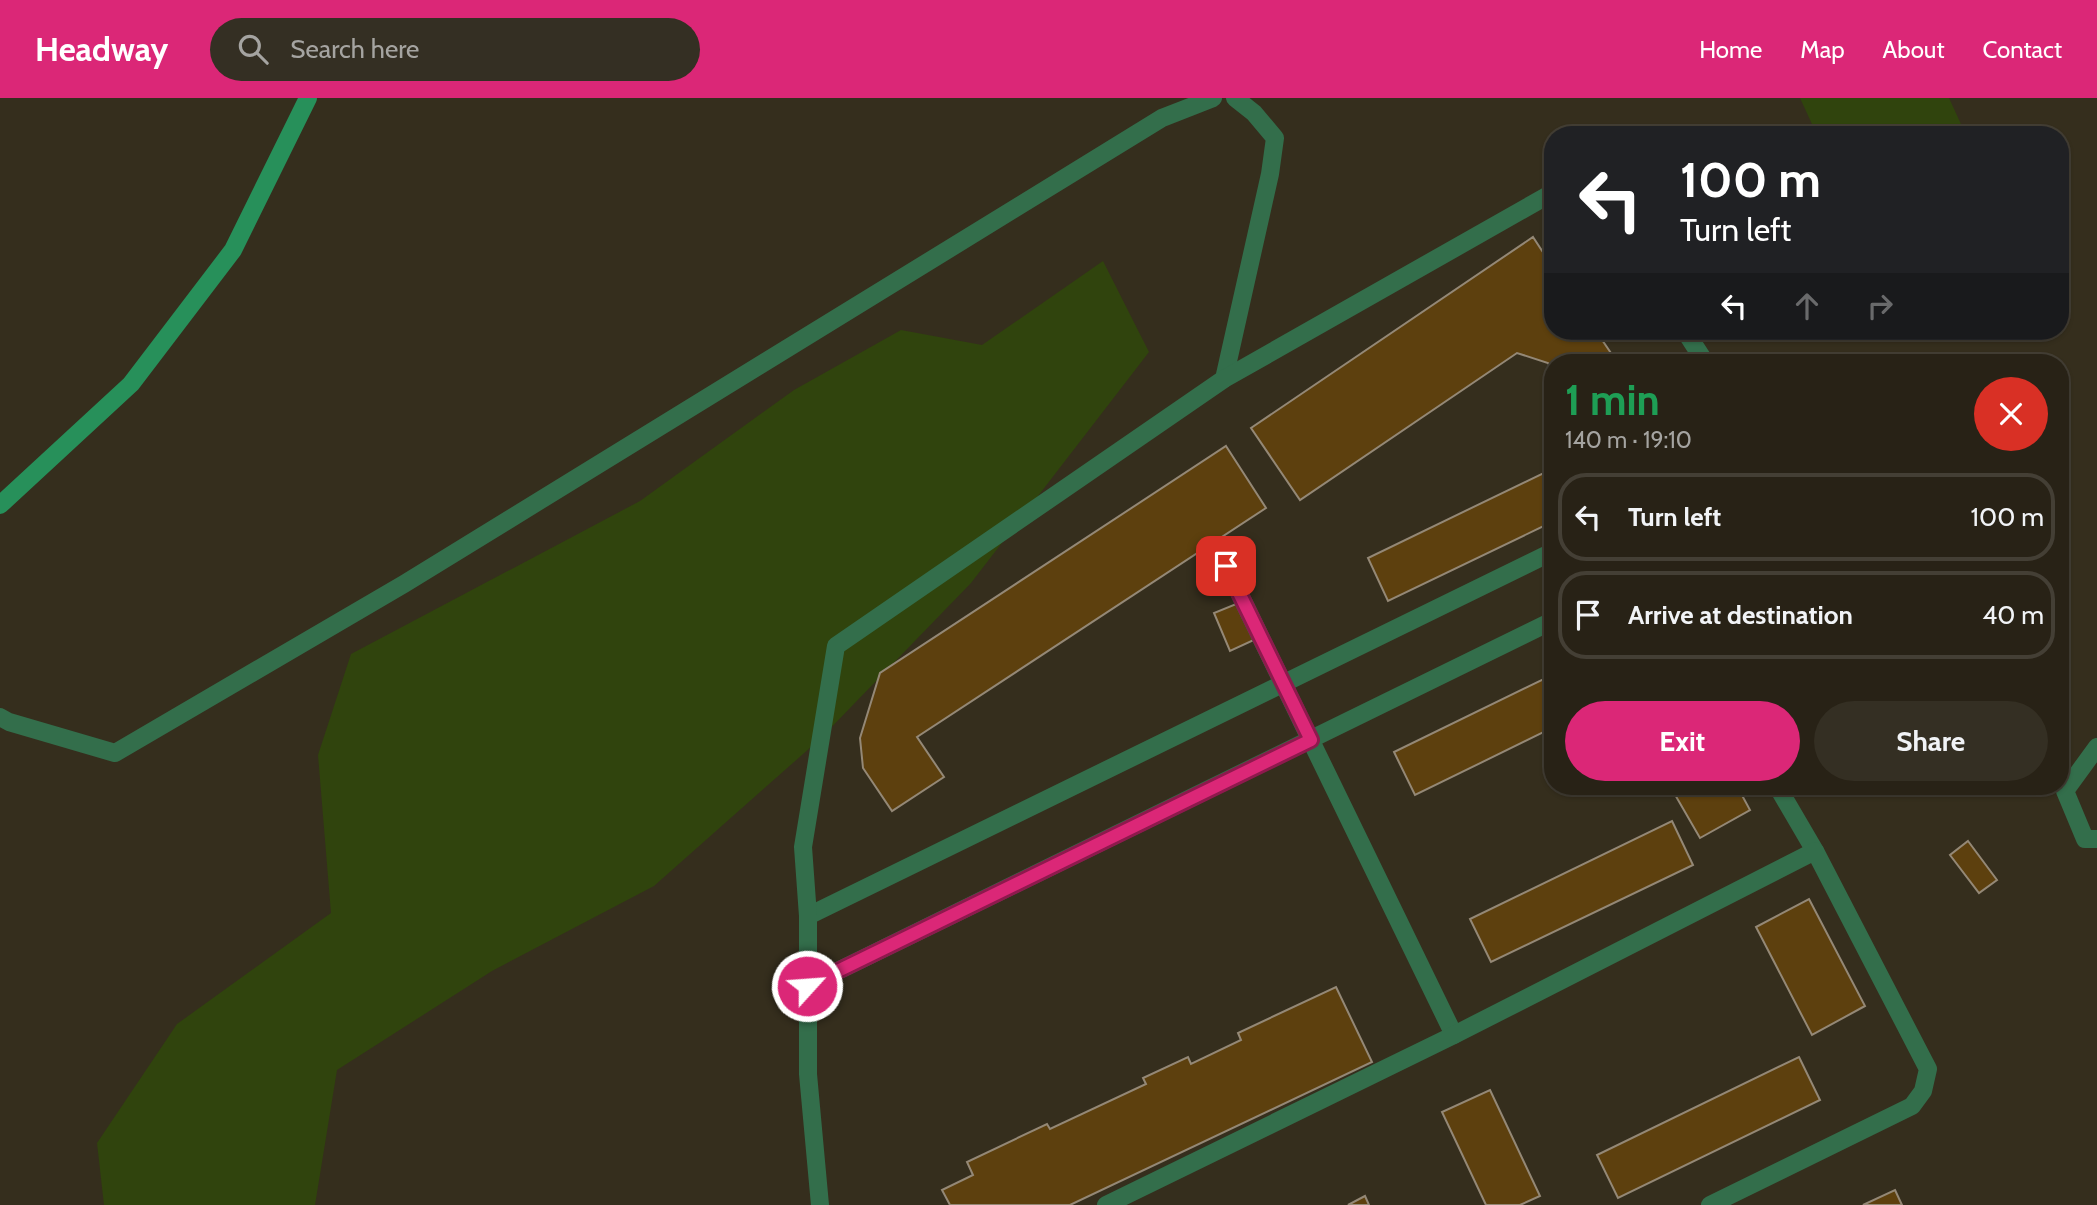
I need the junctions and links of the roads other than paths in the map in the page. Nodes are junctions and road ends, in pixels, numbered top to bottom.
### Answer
1 (308, 98) edge
2 (1213, 98) edge
3 (1235, 98) edge
4 (1544, 198) edge
5 (1224, 379) junction
6 (0, 505) edge
7 (1544, 556) edge
8 (1226, 566) dead end
9 (1544, 625) edge
10 (1283, 684) junction
11 (0, 717) edge
12 (1311, 740) junction
13 (2097, 747) edge
14 (2069, 786) edge
15 (1782, 795) edge
16 (2067, 795) edge
17 (2097, 839) edge
18 (1815, 851) junction
19 (808, 916) junction
20 (807, 986) junction
21 (1454, 1035) junction
22 (820, 1205) edge
23 (1106, 1205) edge
24 (1710, 1205) edge

1 - 6 main road
2 - 11 street
3 - 5 street
4 - 5 street
5 - 19 street
7 - 10 street
8 - 10 street
9 - 12 street
10 - 12 street
10 - 19 street
12 - 20 street
12 - 21 street
13 - 14 street
15 - 18 street
16 - 17 street
18 - 21 street
18 - 24 street
19 - 20 street
20 - 22 street
21 - 23 street

